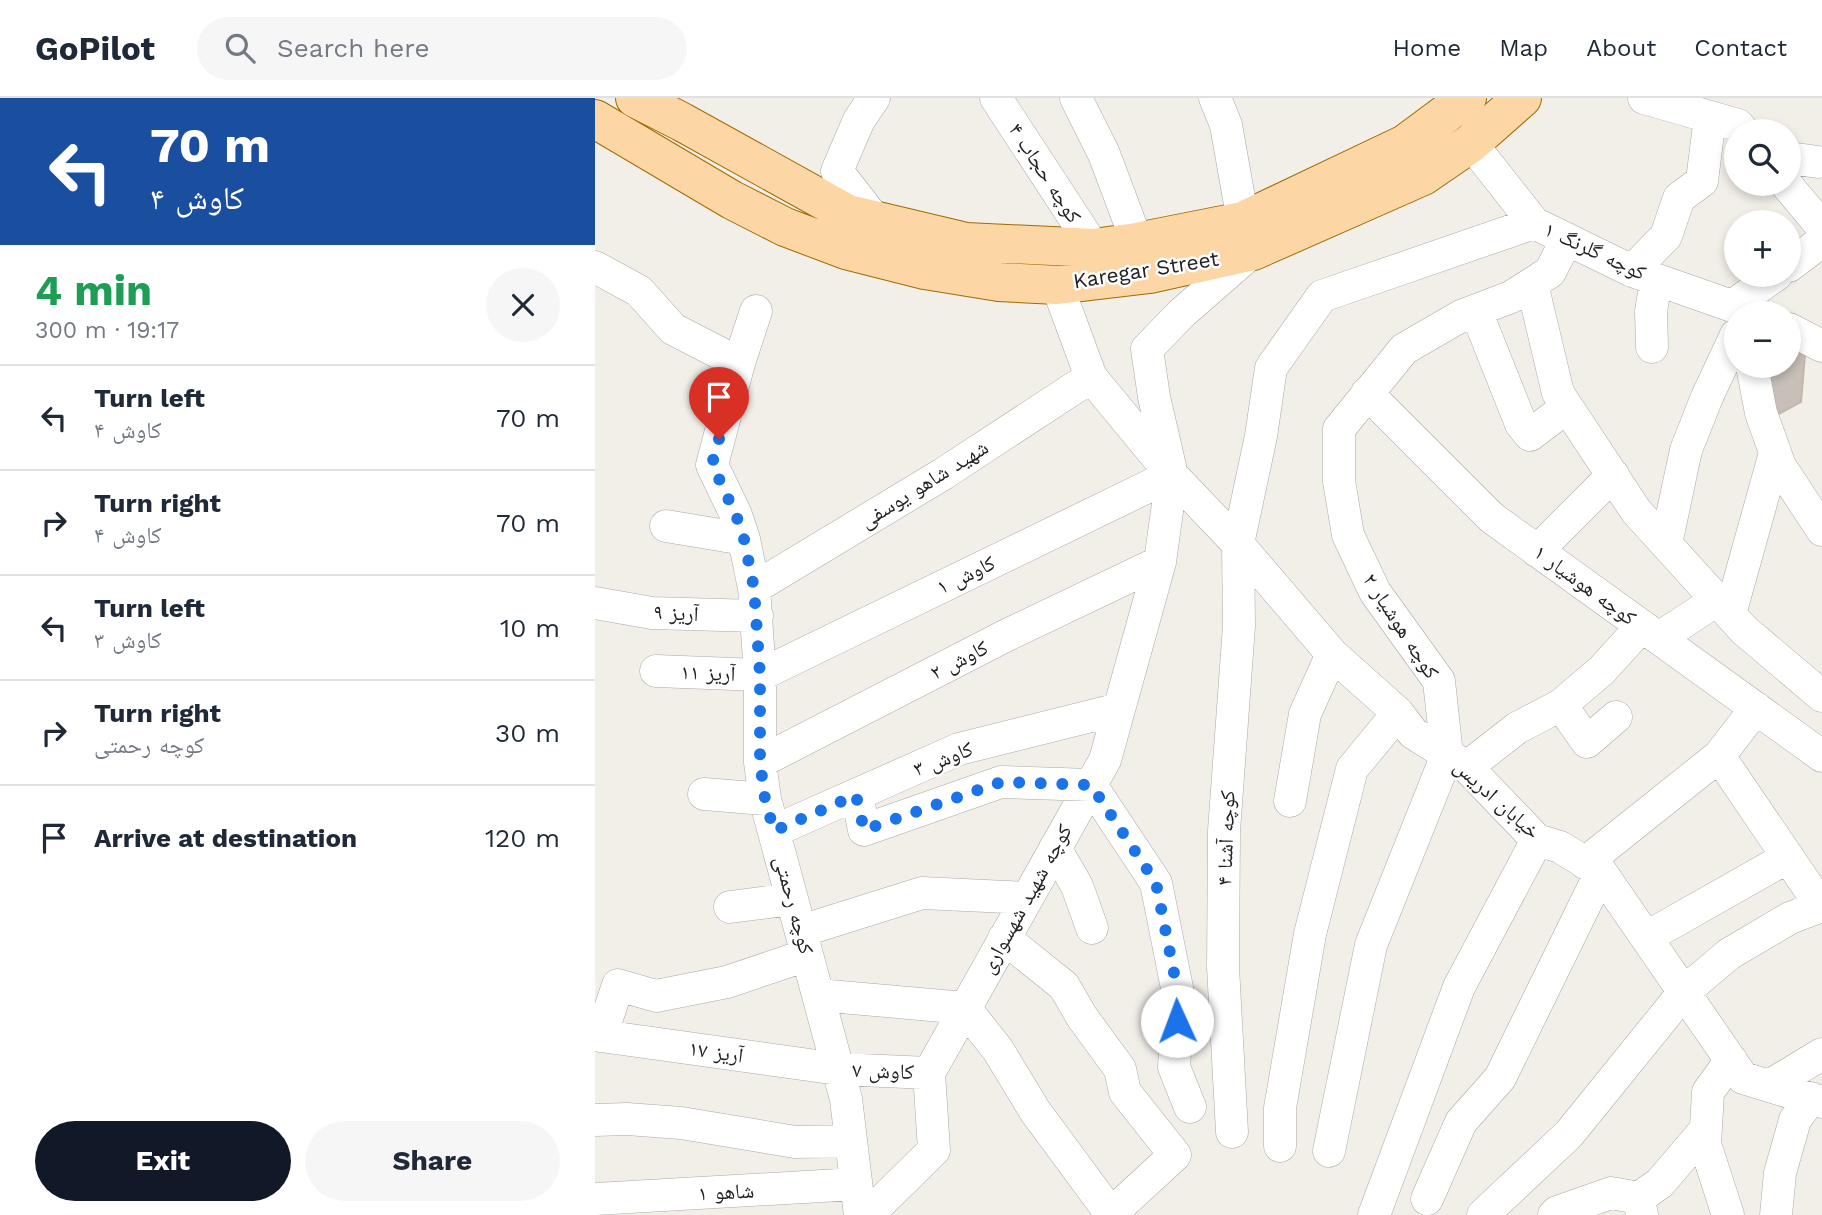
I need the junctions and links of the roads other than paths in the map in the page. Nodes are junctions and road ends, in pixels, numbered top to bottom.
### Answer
1 (635, 98) edge
2 (874, 98) edge
3 (996, 98) edge
4 (1076, 98) edge
5 (1215, 98) edge
6 (1467, 98) edge
7 (1522, 98) edge
8 (1644, 98) edge
9 (1710, 117) junction
10 (595, 120) edge
11 (1724, 121) edge
12 (1471, 143) junction
13 (1796, 196) edge
14 (876, 221) junction
15 (1534, 223) junction
16 (1822, 227) edge
17 (1248, 236) junction
18 (1567, 239) junction
19 (1822, 241) edge
20 (1137, 242) junction
21 (1094, 248) junction
22 (1801, 257) edge
23 (595, 267) edge
24 (1644, 276) junction
25 (1532, 284) junction
26 (1057, 285) junction
27 (1766, 287) edge
28 (1755, 301) edge
29 (1724, 308) edge
30 (1476, 310) junction
31 (757, 311) dead end
32 (1801, 335) edge
33 (1822, 345) edge
34 (1652, 347) dead end
35 (1724, 358) edge
36 (739, 362) junction
37 (1091, 377) junction
38 (1754, 378) edge
39 (1367, 393) junction
40 (1567, 407) junction
41 (1775, 453) junction
42 (1172, 475) junction
43 (1613, 475) junction
44 (666, 526) dead end
45 (1822, 530) edge
46 (744, 539) junction
47 (1238, 544) junction
48 (1666, 544) junction
49 (1537, 551) junction
50 (1160, 562) junction
51 (755, 602) junction
52 (595, 603) edge
53 (1723, 607) junction
54 (1650, 632) junction
55 (1332, 654) junction
56 (656, 671) dead end
57 (760, 675) junction
58 (1822, 696) edge
59 (1561, 705) junction
60 (1756, 708) junction
61 (1119, 709) junction
62 (1822, 712) edge
63 (1398, 713) junction
64 (1616, 717) dead end
65 (1794, 735) junction
66 (1719, 756) junction
67 (1822, 756) edge
68 (1457, 761) junction
69 (760, 762) junction
70 (1091, 785) junction
71 (703, 794) dead end
72 (856, 795) junction
73 (765, 799) junction
74 (1290, 801) dead end
75 (774, 831) junction
76 (1537, 839) junction
77 (1055, 848) junction
78 (1788, 857) junction
79 (1593, 868) junction
80 (1027, 898) junction
81 (792, 899) junction
82 (1821, 906) edge
83 (730, 907) dead end
84 (1092, 928) dead end
85 (1647, 937) junction
86 (1005, 938) junction
87 (804, 943) junction
88 (1684, 992) junction
89 (818, 995) junction
90 (965, 1008) junction
91 (598, 1035) edge
92 (1822, 1054) edge
93 (1731, 1060) junction
94 (838, 1069) junction
95 (929, 1073) junction
96 (1769, 1086) junction
97 (1816, 1100) edge
98 (1190, 1107) dead end
99 (595, 1120) edge
100 (1706, 1129) junction
101 (1232, 1132) dead end
102 (851, 1140) junction
103 (1280, 1146) dead end
104 (1329, 1151) dead end
105 (595, 1199) edge
106 (1427, 1199) dead end
107 (858, 1200) edge
108 (1640, 1207) edge
109 (1111, 1214) edge
110 (868, 1215) edge
111 (1374, 1215) edge
112 (1483, 1215) edge
113 (1554, 1215) edge
114 (1728, 1215) edge
115 (1776, 1215) edge

1 - 14 main road, Karegar Street
2 - 14 street
3 - 21 street, کوچه حجاب ۴
4 - 20 street
5 - 17 street
6 - 17 main road, Karegar Street
7 - 12 main road, Karegar Street
8 - 9 street
9 - 11 street
9 - 24 street
10 - 26 main road, Karegar Street
12 - 15 street, کوچه گلرنگ ۱
12 - 17 main road, Karegar Street
13 - 16 street
14 - 21 main road, Karegar Street
15 - 18 street, کوچه گلرنگ ۱
15 - 47 street, کوچه آشنا ۴
17 - 20 main road, Karegar Street
17 - 26 main road, Karegar Street
17 - 42 street
18 - 24 street, کوچه گلرنگ ۱
18 - 25 street, کوچه هوشیار ۲
19 - 22 street
20 - 21 main road, Karegar Street
23 - 36 street
24 - 29 street, کوچه گلرنگ ۱
24 - 34 street
25 - 30 street, کوچه هوشیار ۲
25 - 40 street
26 - 37 street, خیابان ادریس
27 - 28 street
30 - 39 street, کوچه هوشیار ۲
30 - 40 street
31 - 36 street, کوچه رحمتی
32 - 33 street
35 - 48 street
36 - 46 street, کوچه رحمتی
37 - 42 street, خیابان ادریس
37 - 51 street, شهید شاهو یوسفی
38 - 41 street
39 - 49 street, کوچه هوشیار ۱
39 - 68 street, کوچه هوشیار ۲
40 - 43 street
41 - 45 street
41 - 53 street
42 - 47 street, خیابان ادریس
42 - 50 street, کوچه شهید شهسواری
42 - 57 street, کاوش ۱
43 - 48 street
43 - 49 street
44 - 46 street
46 - 51 street, کوچه رحمتی
47 - 55 street, خیابان ادریس
47 - 101 street, کوچه آشنا ۴
48 - 53 street
49 - 54 street, کوچه هوشیار ۱
50 - 61 street, کوچه شهید شهسواری
50 - 69 street, کاوش ۲
51 - 52 street, آریز ۹
51 - 57 street, کوچه رحمتی
53 - 54 street
53 - 58 street
54 - 59 street
54 - 60 street, کوچه هوشیار ۱
55 - 63 street, خیابان ادریس
55 - 74 street
56 - 57 street, آریز ۱۱
57 - 69 street, کوچه رحمتی
59 - 64 street
59 - 68 street
60 - 65 street, کوچه هوشیار ۱
60 - 66 street
61 - 70 street, کوچه شهید شهسواری
61 - 72 street, کاوش ۳
62 - 65 street
63 - 68 street, خیابان ادریس
63 - 103 street
65 - 67 street, کوچه هوشیار ۱
66 - 78 street
66 - 79 street
68 - 76 street, خیابان ادریس
68 - 104 street
69 - 73 street, کوچه رحمتی
70 - 72 street
70 - 77 street, کوچه شهید شهسواری
70 - 98 street
71 - 73 street
72 - 75 street, کاوش ۳
73 - 75 street, کوچه رحمتی
75 - 81 street, کوچه رحمتی
76 - 79 street, خیابان ادریس
76 - 111 street
77 - 80 street, کوچه شهید شهسواری
77 - 84 street
78 - 82 street
78 - 85 street
79 - 85 street, خیابان ادریس
79 - 106 street
80 - 86 street, کوچه شهید شهسواری
80 - 87 street
81 - 83 street
81 - 87 street, کوچه رحمتی
82 - 88 street
85 - 88 street, خیابان ادریس
86 - 90 street, کوچه شهید شهسواری
86 - 109 street
87 - 89 street, کوچه رحمتی
87 - 91 street
88 - 93 street, خیابان ادریس
88 - 112 street
89 - 90 street
89 - 94 street, کوچه رحمتی
90 - 95 street, کوچه شهید شهسواری
90 - 109 street
91 - 94 street, آریز ۱۷
92 - 96 street
93 - 96 street, خیابان ادریس
93 - 100 street
94 - 95 street, کاوش ۷
94 - 102 street, کوچه رحمتی
95 - 110 street
96 - 97 street, خیابان ادریس
97 - 115 street
99 - 102 street
100 - 108 street
100 - 114 street
102 - 107 street, کوچه رحمتی
105 - 107 street, شاهو ۱
108 - 113 street

